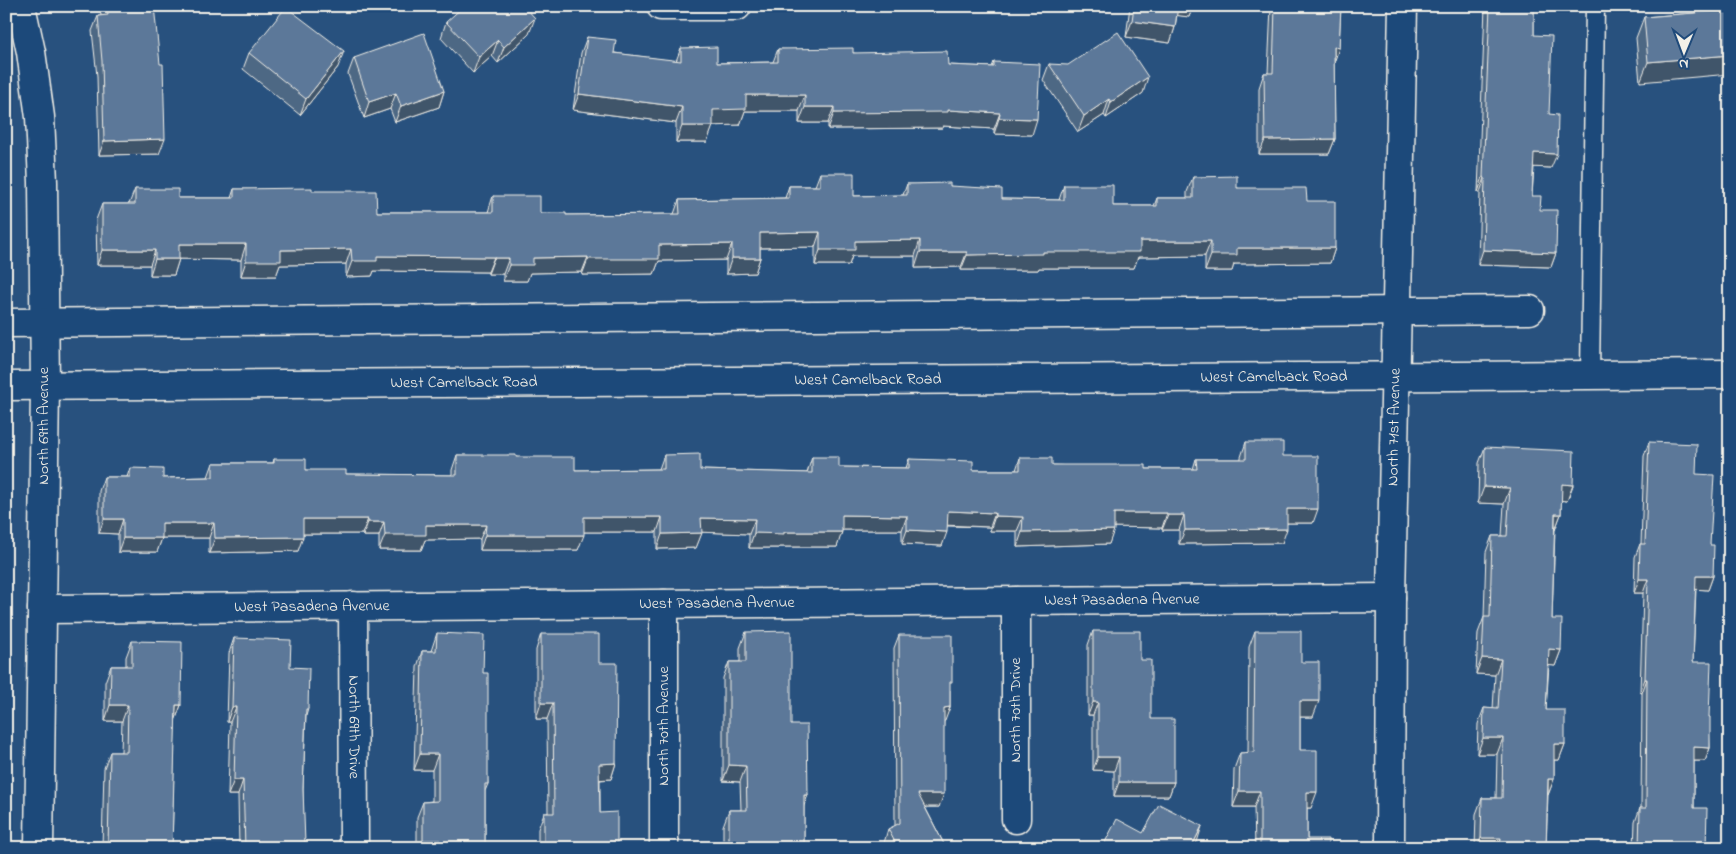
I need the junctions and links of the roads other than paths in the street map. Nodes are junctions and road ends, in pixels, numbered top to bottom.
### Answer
1 (22, 6) edge
2 (661, 6) edge
3 (737, 6) edge
4 (1404, 6) edge
5 (1595, 6) edge
6 (1397, 310) junction
7 (1530, 310) dead end
8 (44, 322) junction
9 (6, 323) edge
10 (1730, 374) edge
11 (1590, 375) junction
12 (1396, 377) junction
13 (6, 386) edge
14 (45, 386) junction
15 (1391, 598) junction
16 (1016, 601) junction
17 (664, 604) junction
18 (353, 606) junction
19 (42, 609) junction
20 (1016, 819) dead end
21 (39, 848) edge
22 (354, 848) edge
23 (664, 848) edge
24 (1390, 848) edge

1 - 8 street, North 69th Avenue
2 - 3 street
4 - 6 street, North 71st Avenue
5 - 11 lane
6 - 7 street
6 - 8 street
6 - 12 street, North 71st Avenue
8 - 9 street
8 - 14 street, North 69th Avenue
10 - 11 street, West Camelback Road
11 - 12 street, West Camelback Road
12 - 14 street, West Camelback Road
12 - 15 street, North 71st Avenue
13 - 14 street, West Camelback Road
14 - 19 street, North 69th Avenue
15 - 16 street, West Pasadena Avenue
15 - 24 street, North 71st Avenue
16 - 17 street, West Pasadena Avenue
16 - 20 street, North 70th Drive
17 - 18 street, West Pasadena Avenue
17 - 23 street, North 70th Avenue
18 - 19 street, West Pasadena Avenue
18 - 22 street, North 69th Drive
19 - 21 street, North 69th Avenue

